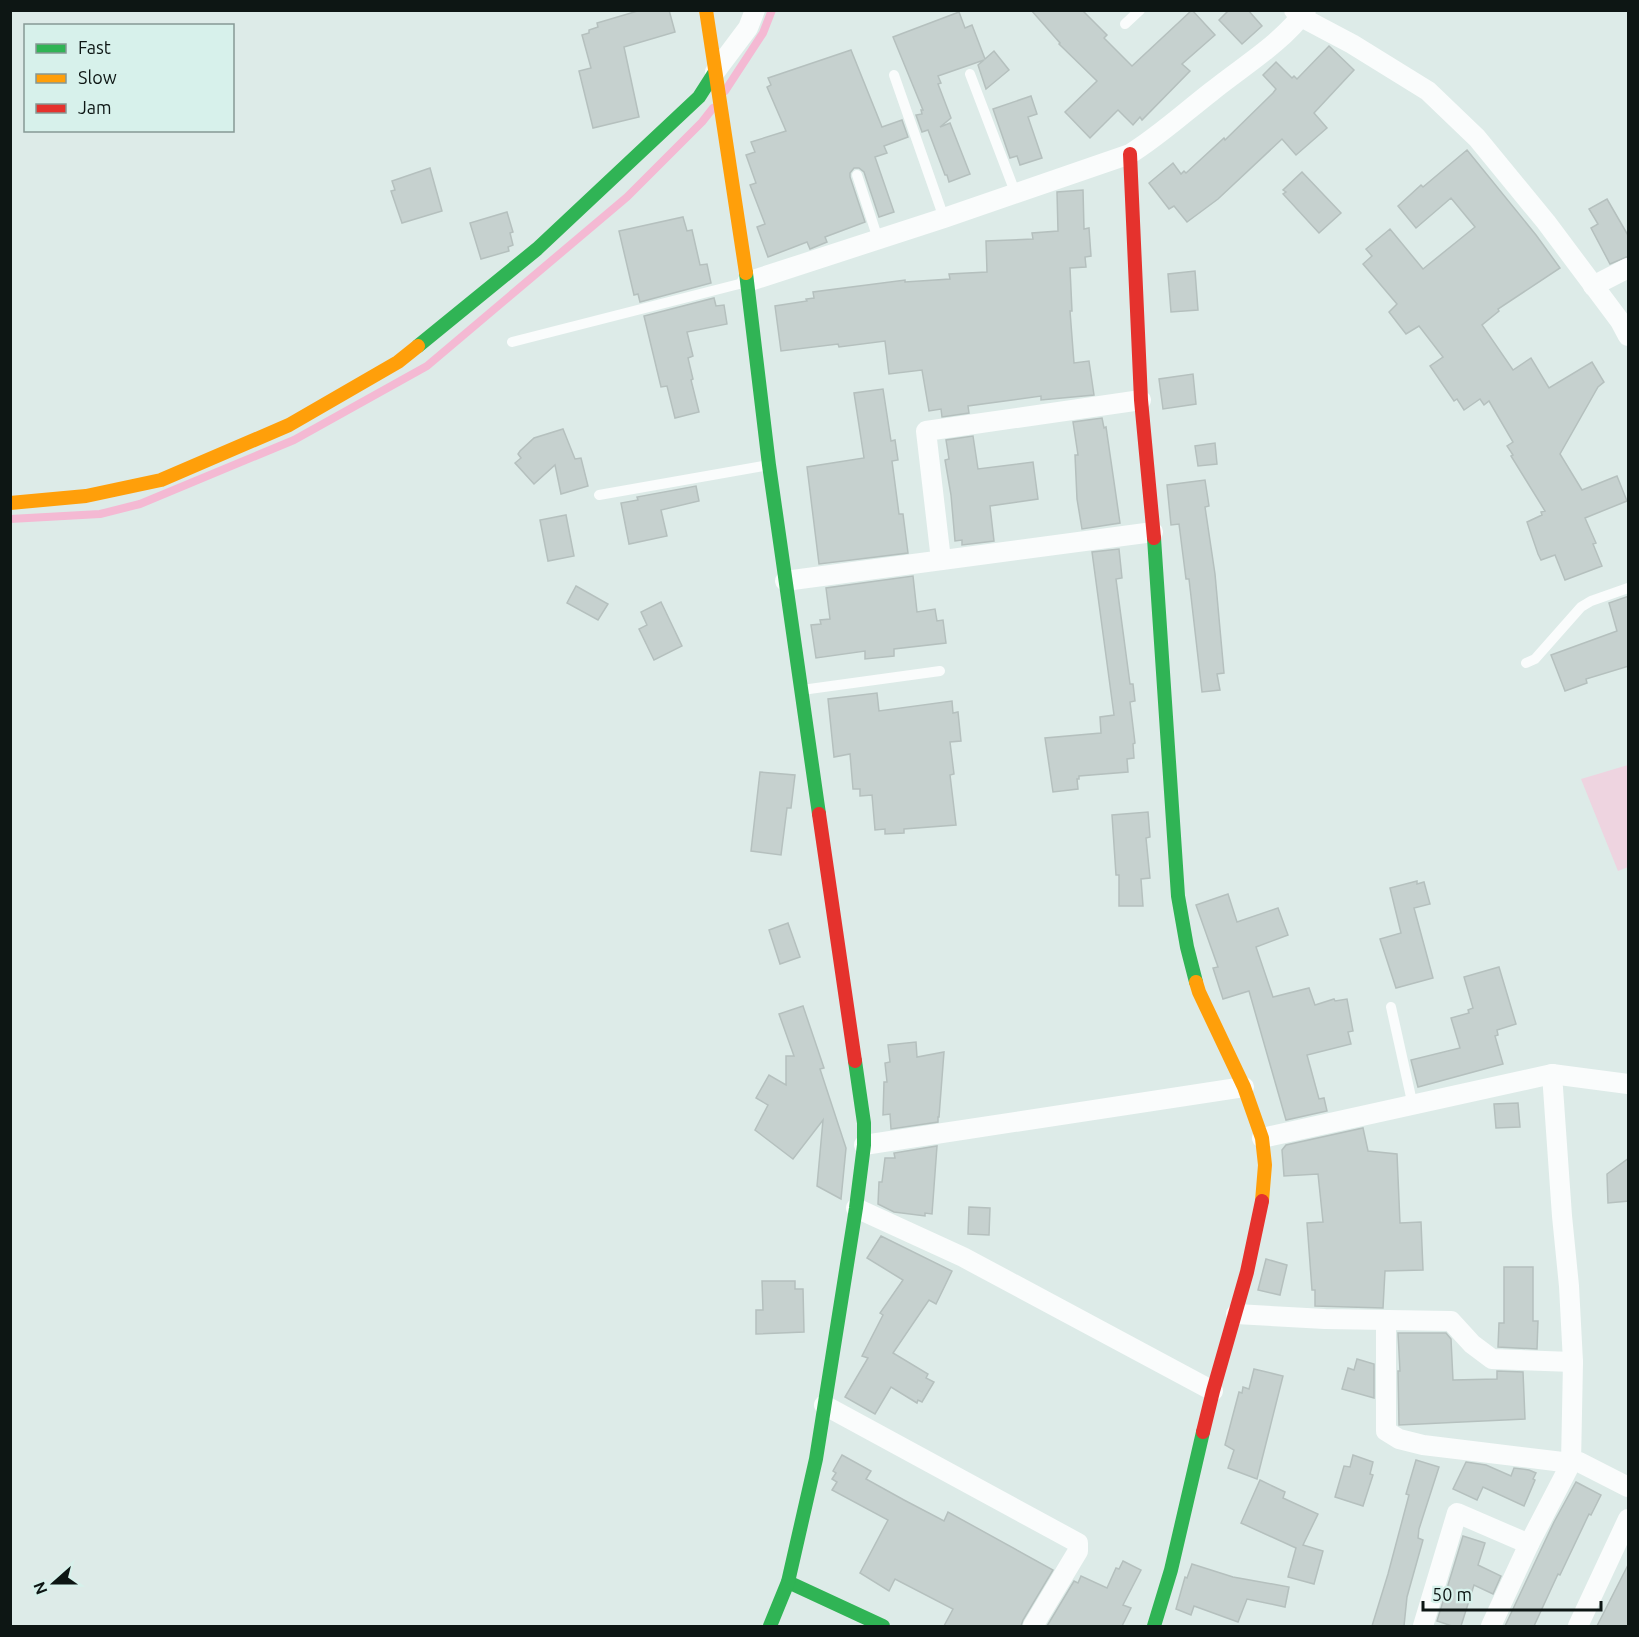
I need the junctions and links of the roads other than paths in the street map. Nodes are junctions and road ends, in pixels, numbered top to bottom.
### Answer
1 (706, 10) edge
2 (756, 10) edge
3 (1140, 10) edge
4 (1301, 13) edge
5 (1125, 24) dead end
6 (970, 74) dead end
7 (894, 75) dead end
8 (716, 79) junction
9 (1130, 154) junction
10 (857, 175) dead end
11 (1015, 192) junction
12 (944, 218) junction
13 (878, 239) junction
14 (1629, 268) edge
15 (747, 282) junction
16 (1593, 286) junction
17 (1629, 336) edge
18 (512, 342) dead end
19 (1141, 400) junction
20 (769, 465) junction
21 (599, 495) dead end
22 (10, 503) edge
23 (1153, 532) junction
24 (941, 560) junction
25 (785, 580) junction
26 (1629, 588) edge
27 (1526, 663) dead end
28 (940, 671) dead end
29 (801, 690) junction
30 (1391, 1007) dead end
31 (1552, 1074) junction
32 (1629, 1084) edge
33 (1244, 1088) junction
34 (1413, 1106) junction
35 (1262, 1138) junction
36 (864, 1145) junction
37 (856, 1208) junction
38 (1236, 1314) junction
39 (1386, 1320) junction
40 (1573, 1362) junction
41 (1213, 1391) junction
42 (824, 1406) junction
43 (1571, 1463) junction
44 (1628, 1484) edge
45 (1629, 1519) edge
46 (1529, 1544) junction
47 (788, 1582) junction
48 (860, 1622) edge
49 (770, 1626) edge
50 (883, 1626) edge
51 (1034, 1626) edge
52 (1154, 1626) edge
53 (1423, 1626) edge
54 (1491, 1626) edge
55 (1578, 1626) edge

1 - 8 street
2 - 8 street
3 - 5 lane
4 - 9 street
4 - 16 street
6 - 11 lane
7 - 12 lane
8 - 15 street
8 - 22 street
9 - 11 street
9 - 19 street
10 - 13 lane
11 - 12 street
12 - 13 street
13 - 15 street
14 - 16 street
15 - 18 lane
15 - 20 street
16 - 17 street
19 - 23 street
19 - 24 street
20 - 21 lane
20 - 25 street
23 - 24 street
23 - 33 street
24 - 25 street
25 - 29 street
26 - 27 lane
28 - 29 lane
29 - 36 street
30 - 34 lane
31 - 32 street
31 - 34 street
31 - 40 street
33 - 35 street
33 - 36 street
34 - 35 street
35 - 38 street
36 - 37 street
37 - 41 street
37 - 42 street
38 - 39 street
38 - 41 street
39 - 40 street
39 - 43 street
40 - 43 street
41 - 52 street
42 - 47 street
42 - 51 street
43 - 44 street
43 - 46 street
45 - 55 street
46 - 53 street
46 - 54 street
47 - 48 street
47 - 49 street
48 - 50 street

